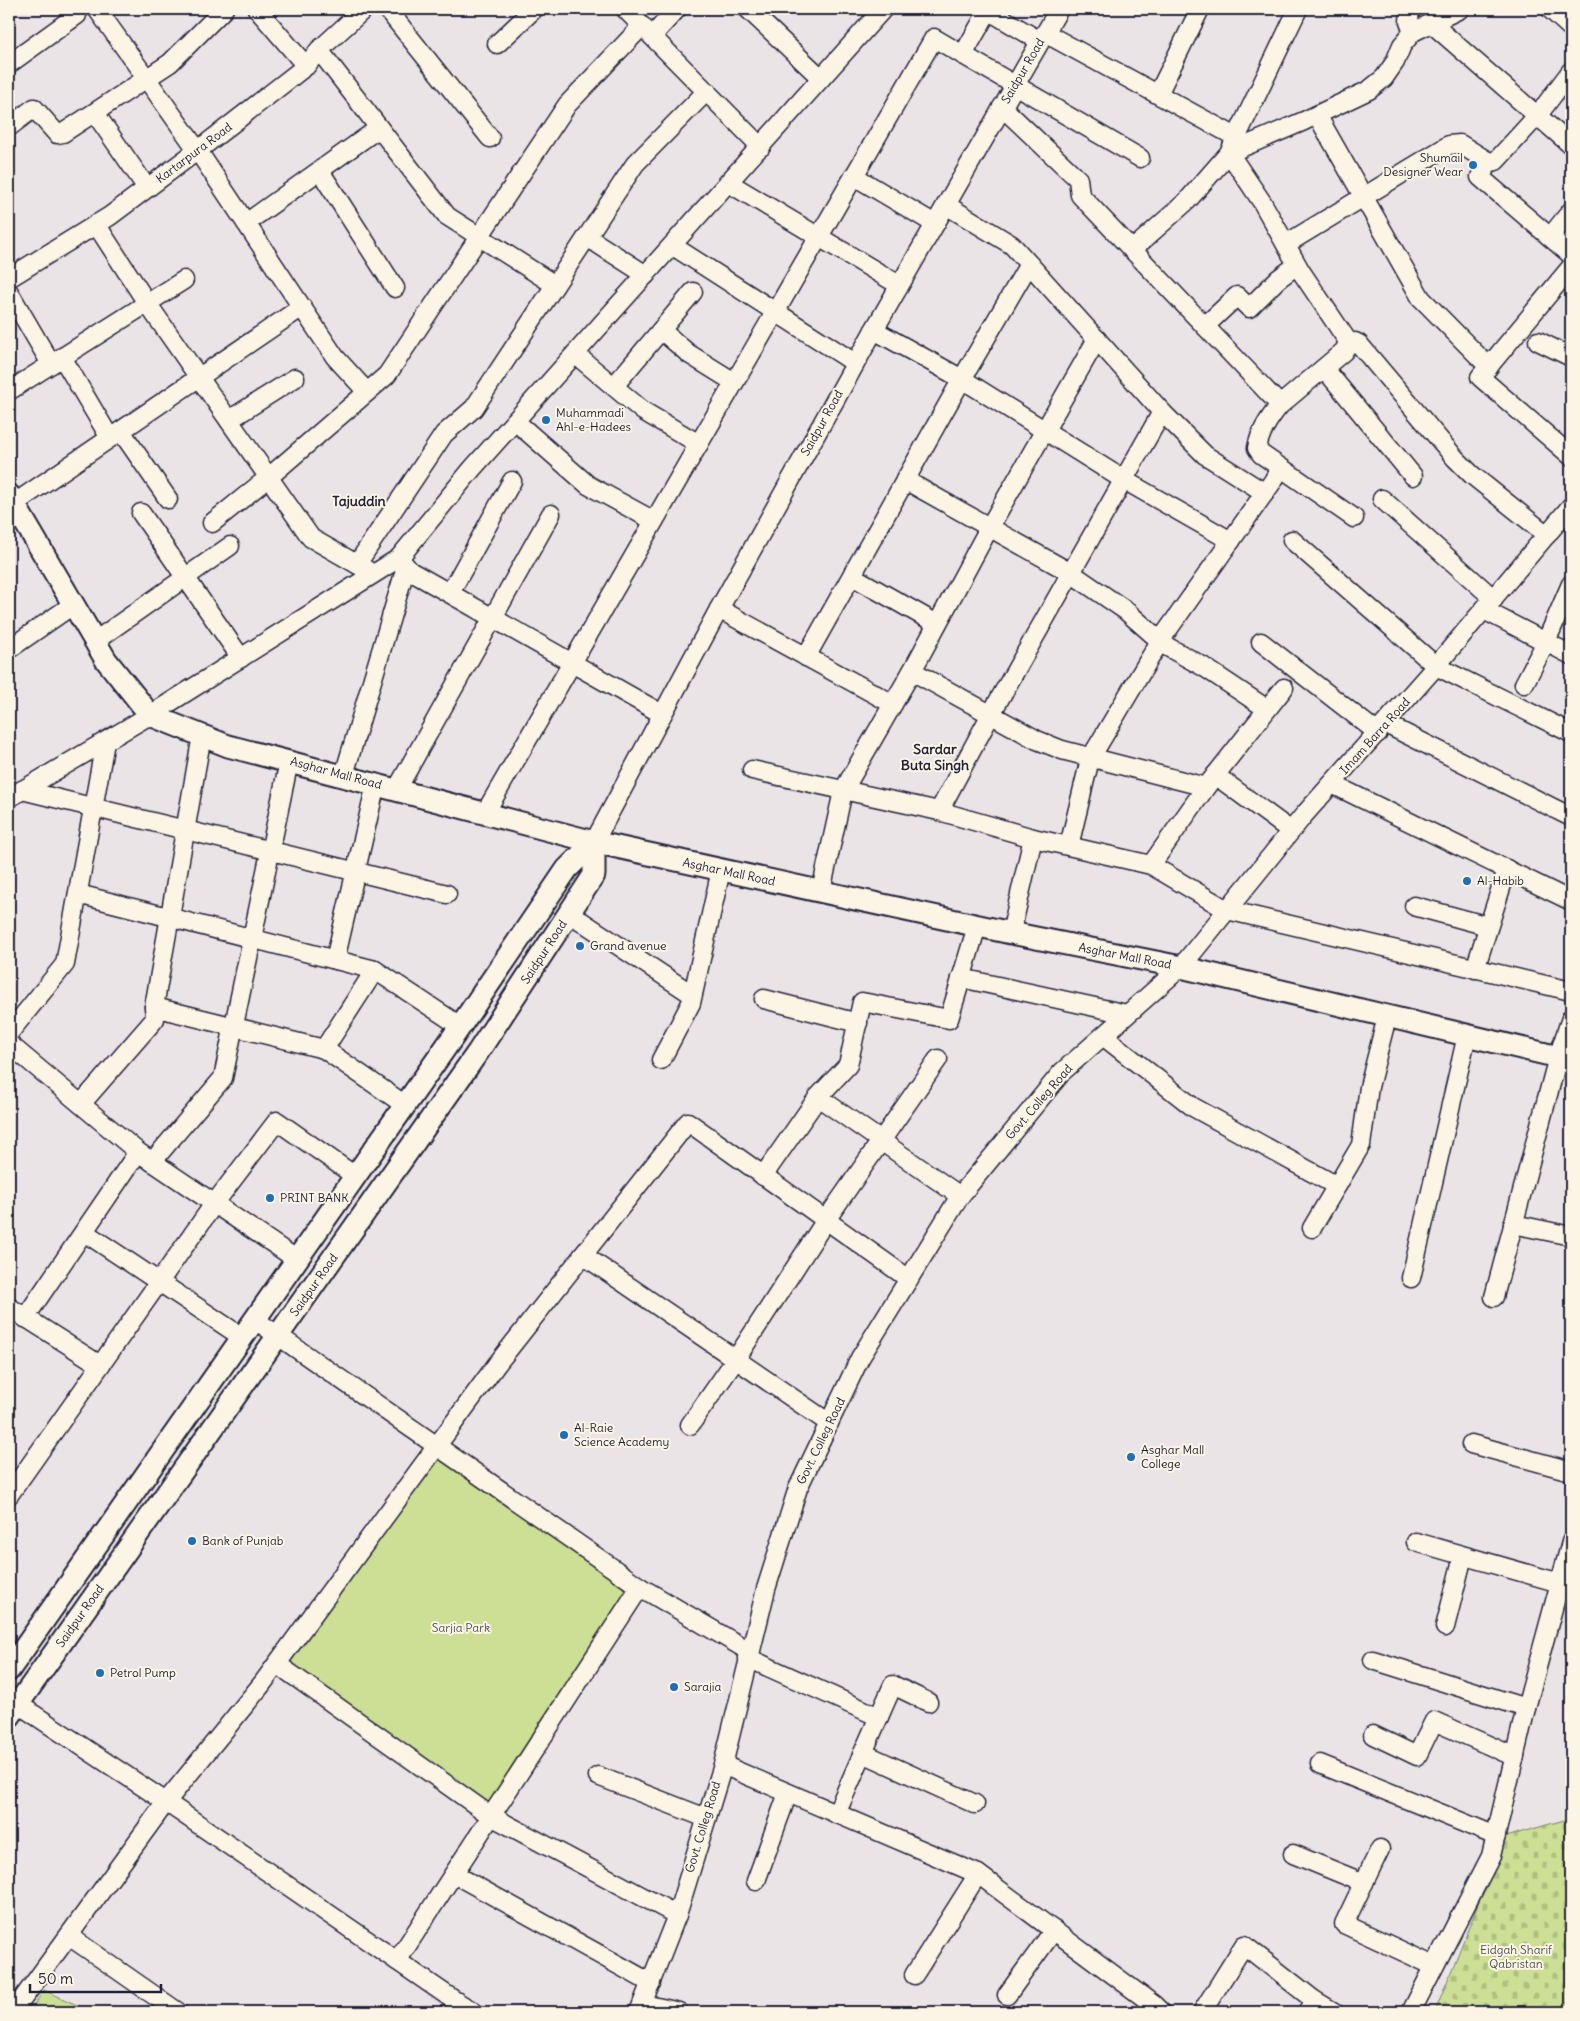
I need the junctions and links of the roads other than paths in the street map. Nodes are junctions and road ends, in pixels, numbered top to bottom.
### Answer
1 (97, 9) edge
2 (224, 9) edge
3 (257, 9) edge
4 (387, 9) edge
5 (534, 9) edge
6 (625, 9) edge
7 (677, 9) edge
8 (748, 9) edge
9 (881, 9) edge
10 (988, 9) edge
11 (1059, 9) edge
12 (1200, 9) edge
13 (1298, 9) edge
14 (1410, 9) edge
15 (1460, 9) edge
16 (1550, 9) edge
17 (78, 11) edge
18 (357, 11) edge
19 (1430, 23) junction
20 (1571, 28) edge
21 (647, 31) junction
22 (1413, 32) junction
23 (1043, 37) junction
24 (497, 44) dead end
25 (319, 50) junction
26 (963, 55) junction
27 (9, 64) edge
28 (306, 66) junction
29 (1571, 70) edge
30 (146, 78) junction
31 (821, 78) junction
32 (1014, 85) junction
33 (707, 92) junction
34 (1158, 94) junction
35 (1002, 107) junction
36 (95, 113) junction
37 (1317, 114) junction
38 (1538, 115) junction
39 (9, 127) edge
40 (379, 128) junction
41 (490, 138) dead end
42 (1571, 144) edge
43 (1233, 145) junction
44 (761, 146) junction
45 (198, 151) junction
46 (1140, 158) dead end
47 (1489, 162) junction
48 (320, 170) junction
49 (854, 176) junction
50 (729, 183) junction
51 (147, 188) junction
52 (1364, 197) junction
53 (946, 205) junction
54 (1571, 211) edge
55 (96, 224) junction
56 (246, 224) junction
57 (935, 224) junction
58 (479, 237) junction
59 (587, 237) junction
60 (819, 237) junction
61 (1550, 237) junction
62 (1286, 244) junction
63 (673, 246) junction
64 (1132, 250) junction
65 (1571, 255) edge
66 (1029, 264) junction
67 (1298, 265) junction
68 (1571, 267) edge
69 (646, 275) junction
70 (9, 278) edge
71 (184, 280) dead end
72 (555, 285) junction
73 (900, 285) junction
74 (395, 288) dead end
75 (9, 292) edge
76 (693, 292) dead end
77 (147, 303) junction
78 (302, 307) junction
79 (776, 311) junction
80 (1205, 326) junction
81 (660, 330) junction
82 (874, 330) junction
83 (1097, 339) junction
84 (1538, 341) dead end
85 (1347, 344) junction
86 (575, 354) junction
87 (1571, 357) edge
88 (56, 361) junction
89 (856, 362) junction
90 (1489, 367) junction
91 (1324, 368) junction
92 (199, 377) junction
93 (295, 378) dead end
94 (962, 379) junction
95 (734, 382) junction
96 (614, 386) junction
97 (9, 391) edge
98 (367, 392) junction
99 (1280, 405) junction
100 (1162, 412) junction
101 (229, 420) junction
102 (515, 421) junction
103 (1045, 430) junction
104 (116, 434) junction
105 (699, 444) junction
106 (1571, 456) edge
107 (1277, 466) junction
108 (1413, 476) dead end
109 (269, 477) junction
110 (905, 480) junction
111 (1124, 480) junction
112 (512, 482) dead end
113 (1265, 493) junction
114 (168, 498) dead end
115 (12, 499) edge
116 (1382, 499) dead end
117 (1571, 506) edge
118 (142, 513) dead end
119 (551, 514) dead end
120 (1354, 518) dead end
121 (654, 520) junction
122 (212, 523) dead end
123 (989, 528) junction
124 (1547, 535) junction
125 (1292, 540) dead end
126 (1231, 542) junction
127 (230, 546) dead end
128 (402, 562) junction
129 (357, 564) junction
130 (1071, 573) junction
131 (374, 574) junction
132 (852, 576) junction
133 (186, 577) junction
134 (1571, 584) edge
135 (450, 593) junction
136 (74, 604) junction
137 (1489, 605) junction
138 (719, 609) junction
139 (493, 618) junction
140 (937, 624) junction
141 (95, 641) junction
142 (1160, 641) junction
143 (1261, 642) dead end
144 (1546, 642) junction
145 (9, 648) edge
146 (1571, 655) edge
147 (806, 657) junction
148 (241, 658) junction
149 (572, 663) junction
150 (1436, 666) junction
151 (912, 671) junction
152 (1524, 684) dead end
153 (1284, 688) dead end
154 (893, 704) junction
155 (1267, 709) junction
156 (662, 714) junction
157 (991, 714) junction
158 (150, 715) junction
159 (1382, 729) junction
160 (1571, 733) edge
161 (202, 735) junction
162 (105, 742) junction
163 (1090, 759) junction
164 (289, 761) junction
165 (752, 770) dead end
166 (344, 775) junction
167 (1211, 781) junction
168 (376, 784) junction
169 (1332, 784) junction
170 (397, 789) junction
171 (843, 791) junction
172 (15, 794) edge
173 (93, 808) junction
174 (939, 811) junction
175 (485, 813) junction
176 (1571, 817) edge
177 (185, 830) junction
178 (1291, 831) junction
179 (1032, 838) junction
180 (594, 842) junction
181 (1069, 846) junction
182 (270, 851) junction
183 (1151, 865) junction
184 (1507, 869) junction
185 (721, 870) junction
186 (356, 872) junction
187 (821, 892) junction
188 (78, 894) junction
189 (447, 894) dead end
190 (1571, 901) edge
191 (1414, 906) dead end
192 (1227, 910) junction
193 (569, 914) junction
194 (170, 918) junction
195 (977, 926) junction
196 (1488, 926) junction
197 (1011, 933) junction
198 (252, 939) junction
199 (335, 960) junction
200 (1181, 968) junction
201 (1475, 969) junction
202 (375, 970) junction
203 (961, 978) junction
204 (1571, 991) edge
205 (693, 995) junction
206 (764, 999) dead end
207 (154, 1008) junction
208 (1127, 1014) junction
209 (1387, 1017) junction
210 (1571, 1018) edge
211 (858, 1024) junction
212 (460, 1026) junction
213 (234, 1027) junction
214 (9, 1033) edge
215 (1467, 1035) junction
216 (1103, 1036) junction
217 (9, 1044) edge
218 (324, 1049) junction
219 (938, 1059) dead end
220 (1565, 1059) edge
221 (661, 1060) dead end
222 (818, 1096) junction
223 (81, 1104) junction
224 (405, 1105) junction
225 (881, 1141) junction
226 (145, 1157) junction
227 (355, 1176) junction
228 (763, 1176) junction
229 (1337, 1186) junction
230 (960, 1196) junction
231 (214, 1204) junction
232 (826, 1220) junction
233 (1513, 1224) junction
234 (1312, 1228) dead end
235 (84, 1232) junction
236 (1571, 1236) edge
237 (583, 1255) junction
238 (296, 1260) junction
239 (909, 1278) junction
240 (1411, 1278) dead end
241 (159, 1282) junction
242 (1494, 1297) dead end
243 (9, 1307) edge
244 (25, 1318) junction
245 (248, 1328) junction
246 (278, 1335) junction
247 (736, 1359) junction
248 (100, 1365) junction
249 (829, 1423) junction
250 (690, 1425) dead end
251 (1471, 1444) dead end
252 (437, 1445) junction
253 (1571, 1471) edge
254 (9, 1494) edge
255 (1416, 1542) dead end
256 (1571, 1542) edge
257 (1463, 1556) junction
258 (1560, 1583) junction
259 (640, 1587) junction
260 (1445, 1627) dead end
261 (748, 1654) junction
262 (1373, 1660) dead end
263 (277, 1664) junction
264 (9, 1670) edge
265 (928, 1702) dead end
266 (12, 1707) edge
267 (1526, 1708) junction
268 (879, 1717) junction
269 (1373, 1735) dead end
270 (863, 1753) junction
271 (1514, 1757) junction
272 (1320, 1764) dead end
273 (722, 1765) junction
274 (598, 1776) dead end
275 (788, 1793) junction
276 (166, 1802) junction
277 (975, 1804) dead end
278 (836, 1814) junction
279 (491, 1816) junction
280 (706, 1818) junction
281 (1496, 1836) junction
282 (1380, 1849) dead end
283 (1293, 1854) dead end
284 (454, 1874) junction
285 (978, 1874) junction
286 (756, 1881) dead end
287 (1364, 1883) junction
288 (676, 1914) junction
289 (1054, 1930) junction
290 (69, 1936) junction
291 (397, 1961) junction
292 (1434, 1966) junction
293 (914, 1975) dead end
294 (651, 1983) junction
295 (1007, 1995) dead end
296 (451, 2006) edge
297 (1310, 2006) edge
298 (642, 2008) edge
299 (13, 2012) edge
300 (178, 2012) edge
301 (474, 2012) edge
302 (679, 2012) edge
303 (1161, 2012) edge
304 (1202, 2012) edge
305 (1334, 2012) edge
306 (1411, 2012) edge

1 - 30 street
2 - 30 street
3 - 28 street
4 - 41 street
5 - 24 street
6 - 21 street
7 - 21 street
8 - 31 street
9 - 31 street
10 - 23 street
10 - 26 street
11 - 23 street, Saidpur Road
12 - 34 street
13 - 43 street
14 - 22 street
15 - 19 street
16 - 20 street
17 - 27 street
18 - 25 street, Kartarpura Road
19 - 22 street
19 - 38 street
21 - 33 street
21 - 58 street
22 - 37 street
23 - 32 street, Saidpur Road
23 - 34 street
25 - 28 street, Kartarpura Road
25 - 40 street
26 - 32 street
26 - 49 street
28 - 45 street, Kartarpura Road
29 - 38 street
30 - 36 street
30 - 45 street
31 - 44 street
32 - 35 street, Saidpur Road
32 - 46 street
33 - 44 street
33 - 59 street
34 - 43 street
35 - 53 street, Saidpur Road
35 - 64 street
36 - 39 street
36 - 51 street
37 - 43 street
37 - 52 street
38 - 42 street
38 - 47 street
40 - 48 street
40 - 58 street
43 - 62 street
43 - 64 street
44 - 50 street
45 - 51 street, Kartarpura Road
45 - 56 street
47 - 52 street
47 - 61 street
48 - 56 street
48 - 74 street
49 - 57 street
49 - 60 street
50 - 60 street
50 - 63 street
51 - 55 street, Kartarpura Road
52 - 62 street
52 - 90 street
53 - 57 street, Saidpur Road
53 - 66 street
54 - 61 street
55 - 70 street, Kartarpura Road
55 - 77 street
56 - 78 street
57 - 73 street, Saidpur Road
58 - 72 street
58 - 98 street
59 - 69 street
59 - 72 street
60 - 73 street
60 - 79 street
61 - 65 street
62 - 67 street
63 - 69 street
63 - 79 street
64 - 80 street
66 - 83 street
66 - 94 street
67 - 80 street
67 - 85 street
68 - 90 street
69 - 86 street
71 - 77 street
72 - 129 street
73 - 82 street, Saidpur Road
75 - 88 street
76 - 81 street
77 - 88 street
77 - 92 street
78 - 92 street
78 - 98 street
79 - 89 street
79 - 95 street
80 - 99 street
81 - 95 street
81 - 96 street
82 - 89 street, Saidpur Road
82 - 94 street
83 - 100 street
83 - 103 street
84 - 87 street
85 - 91 street
85 - 124 street
86 - 96 street
86 - 102 street
88 - 97 street
88 - 104 street
89 - 138 street, Saidpur Road
90 - 106 street
91 - 99 street
91 - 108 street
92 - 101 street
92 - 104 street
93 - 101 street
94 - 103 street
94 - 110 street
95 - 105 street
96 - 105 street
98 - 109 street
99 - 107 street
100 - 111 street
100 - 113 street
101 - 109 street
102 - 121 street
102 - 128 street
103 - 111 street
103 - 123 street
104 - 114 street
104 - 115 street
105 - 121 street
107 - 113 street
107 - 120 street
109 - 122 street
109 - 129 street
110 - 123 street
110 - 132 street
111 - 126 street
111 - 130 street
112 - 135 street
113 - 126 street
115 - 136 main road
116 - 137 street
117 - 124 street, Imam Barra Road
118 - 133 street
119 - 139 street
121 - 149 street
123 - 130 street
123 - 140 street
124 - 137 street, Imam Barra Road
125 - 150 street
126 - 142 street
127 - 133 street
128 - 131 street
128 - 135 street
128 - 166 street
129 - 131 street
130 - 142 street
130 - 157 street
131 - 148 street
132 - 140 street
132 - 147 street
133 - 141 street
133 - 148 street
134 - 144 street
135 - 139 street
136 - 141 main road
136 - 145 street
137 - 144 street
137 - 150 street, Imam Barra Road
138 - 147 street
138 - 156 street, Saidpur Road
139 - 149 street
139 - 170 street
140 - 151 street
141 - 158 main road
142 - 155 street
142 - 163 street
143 - 159 street
144 - 146 street
144 - 152 street
147 - 154 street
148 - 158 street
149 - 156 street
149 - 175 street
150 - 159 street, Imam Barra Road
150 - 160 street
151 - 154 street
151 - 157 street
153 - 155 street
154 - 171 street
155 - 167 street
156 - 180 street, Saidpur Road
157 - 163 street
157 - 174 street
158 - 161 main road, Asghar Mall Road
158 - 162 street
159 - 169 street, Imam Barra Road
159 - 176 street
161 - 164 main road, Asghar Mall Road
161 - 177 street
162 - 172 street
162 - 173 street
163 - 167 street
163 - 181 street
164 - 166 main road, Asghar Mall Road
164 - 182 street
165 - 171 street
166 - 168 main road, Asghar Mall Road
167 - 178 street
167 - 183 street
168 - 170 main road, Asghar Mall Road
168 - 186 street
169 - 178 street, Imam Barra Road
169 - 184 street
170 - 175 main road, Asghar Mall Road
171 - 174 street
171 - 187 street
172 - 173 street
173 - 177 street
173 - 188 street
174 - 179 street
175 - 180 main road, Asghar Mall Road
177 - 182 street
177 - 194 street
178 - 192 street, Imam Barra Road
179 - 181 street
179 - 197 street
180 - 185 main road, Asghar Mall Road
180 - 193 main road, Saidpur Road
180 - 212 main road, Saidpur Road
181 - 183 street
182 - 186 street
182 - 198 street
183 - 192 street
184 - 190 street
184 - 196 street
185 - 187 main road, Asghar Mall Road
185 - 205 street
186 - 189 street
186 - 199 street
187 - 195 main road, Asghar Mall Road
188 - 194 street
188 - 214 street
191 - 196 street
192 - 200 street, Imam Barra Road
192 - 201 street
193 - 205 street
193 - 246 main road, Saidpur Road
194 - 198 street
194 - 207 street
195 - 197 main road, Asghar Mall Road
195 - 203 street
196 - 201 street
197 - 200 main road, Asghar Mall Road
198 - 199 street
198 - 213 street
199 - 202 street
200 - 208 street, Govt. Colleg Road
200 - 209 main road, Asghar Mall Road
201 - 204 street
202 - 212 street
202 - 218 street
203 - 208 street
203 - 211 street
205 - 221 street
206 - 211 street
207 - 213 street
207 - 223 street
208 - 216 street, Govt. Colleg Road
209 - 215 main road, Asghar Mall Road
209 - 229 street
210 - 220 street
211 - 222 street
212 - 224 main road, Saidpur Road
213 - 218 street
213 - 226 street
215 - 220 main road, Asghar Mall Road
215 - 240 street
216 - 229 street
216 - 230 street, Govt. Colleg Road
217 - 223 street
218 - 224 street
219 - 225 street
220 - 233 street
222 - 225 street
222 - 228 street
223 - 226 street
224 - 227 main road, Saidpur Road
225 - 230 street
225 - 232 street
226 - 231 street
226 - 235 street
227 - 231 street
227 - 238 main road, Saidpur Road
228 - 232 street
228 - 237 street
229 - 234 street
230 - 239 street, Govt. Colleg Road
231 - 238 street
231 - 241 street
232 - 239 street
232 - 247 street
233 - 236 street
233 - 242 street
235 - 241 street
235 - 244 street
237 - 247 street
237 - 252 street
238 - 245 main road, Saidpur Road
239 - 249 street, Govt. Colleg Road
241 - 245 street
241 - 248 street
243 - 244 street
244 - 248 street
245 - 246 street
245 - 264 main road, Saidpur Road
246 - 252 street
246 - 266 main road, Saidpur Road
247 - 249 street
247 - 250 street
248 - 254 street
249 - 261 street, Govt. Colleg Road
251 - 253 street
252 - 259 street
252 - 263 street
255 - 257 street
256 - 258 street
257 - 258 street
257 - 260 street
258 - 267 street
259 - 261 street
259 - 279 street
261 - 268 street
261 - 273 street, Govt. Colleg Road
262 - 267 street
263 - 276 street
263 - 279 street
265 - 268 street
266 - 276 street
267 - 271 street
268 - 270 street
269 - 271 street
270 - 277 street
270 - 278 street
271 - 281 street
272 - 281 street
273 - 275 street
273 - 280 street, Govt. Colleg Road
274 - 280 street
275 - 278 street
275 - 286 street
276 - 290 street
276 - 291 street
278 - 285 street
279 - 284 street
279 - 288 street
280 - 288 street, Govt. Colleg Road
281 - 292 street
282 - 287 street
283 - 287 street
284 - 291 street
284 - 294 street
285 - 289 street
285 - 293 street
287 - 292 street
288 - 294 street, Govt. Colleg Road
289 - 295 street
289 - 303 street
290 - 299 street
290 - 300 street
291 - 296 street
292 - 306 street
294 - 298 street, Govt. Colleg Road
296 - 301 street
297 - 304 street
297 - 305 street
298 - 302 street

